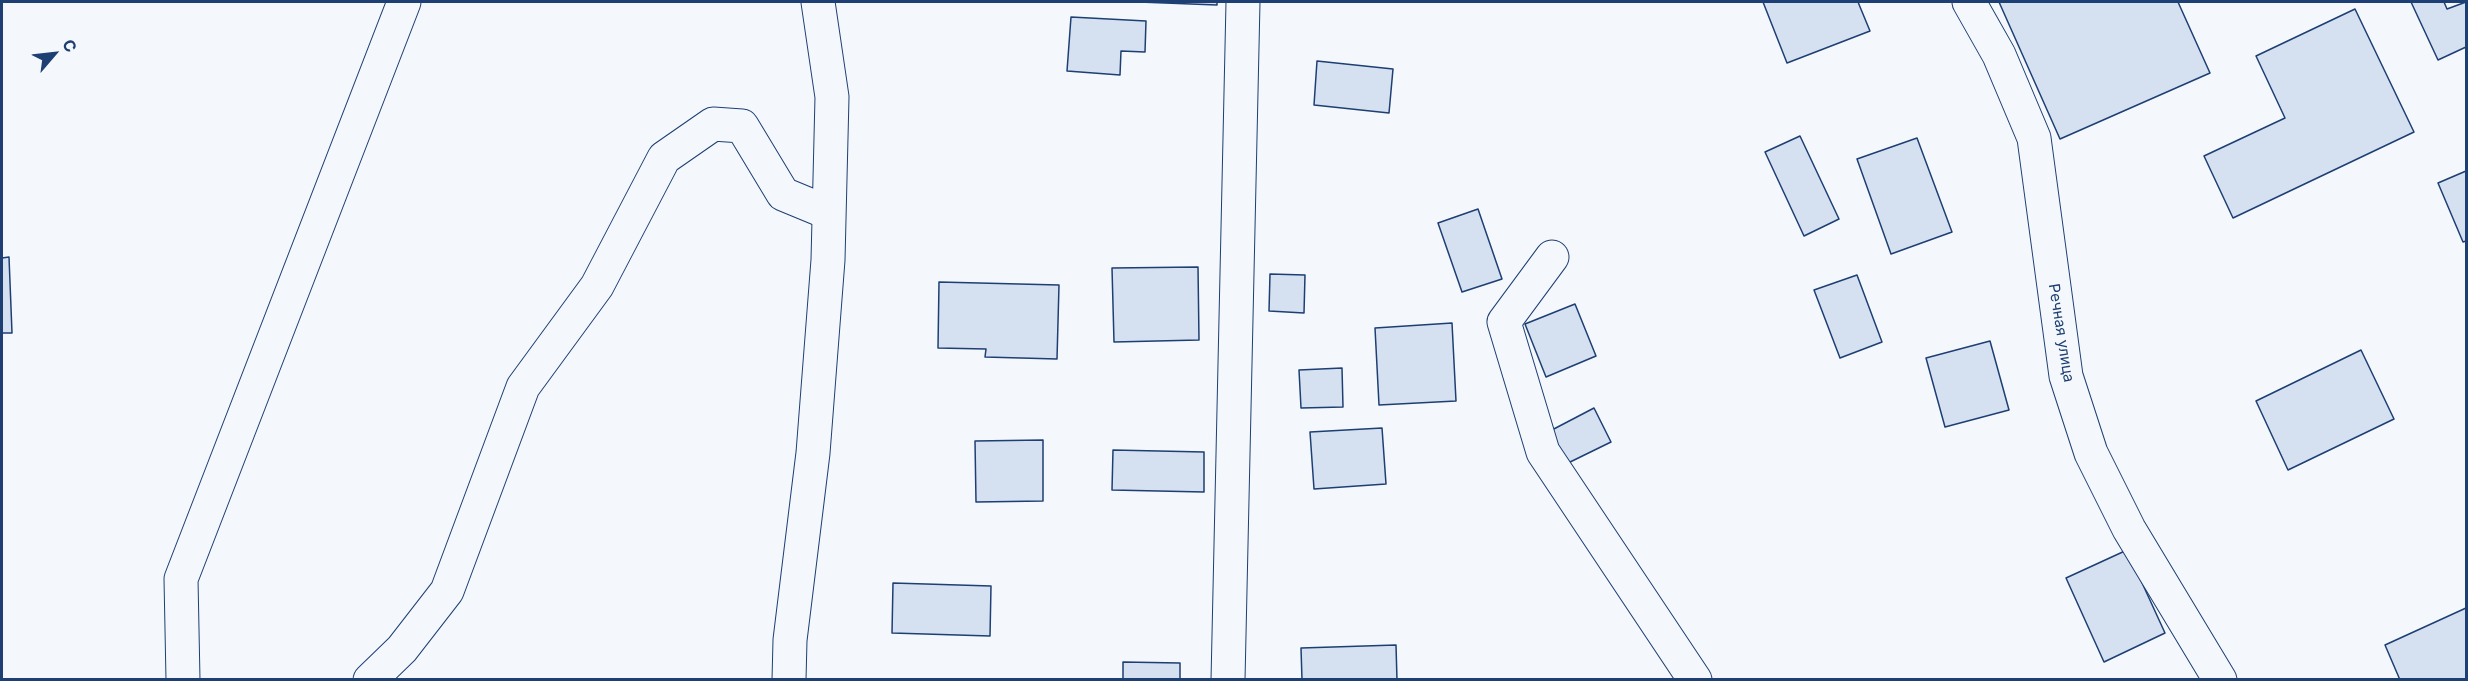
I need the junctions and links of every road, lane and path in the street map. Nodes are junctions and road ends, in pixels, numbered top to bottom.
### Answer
1 (404, 2) edge
2 (818, 2) edge
3 (1243, 2) edge
4 (1969, 2) edge
5 (829, 213) junction
6 (1552, 257) dead end
7 (183, 680) edge
8 (370, 680) edge
9 (789, 680) edge
10 (1228, 680) edge
11 (1695, 680) edge
12 (2220, 680) edge

1 - 7 street
2 - 5 street
3 - 10 street
4 - 12 street, Речная улица
5 - 8 street
5 - 9 street
6 - 11 street

